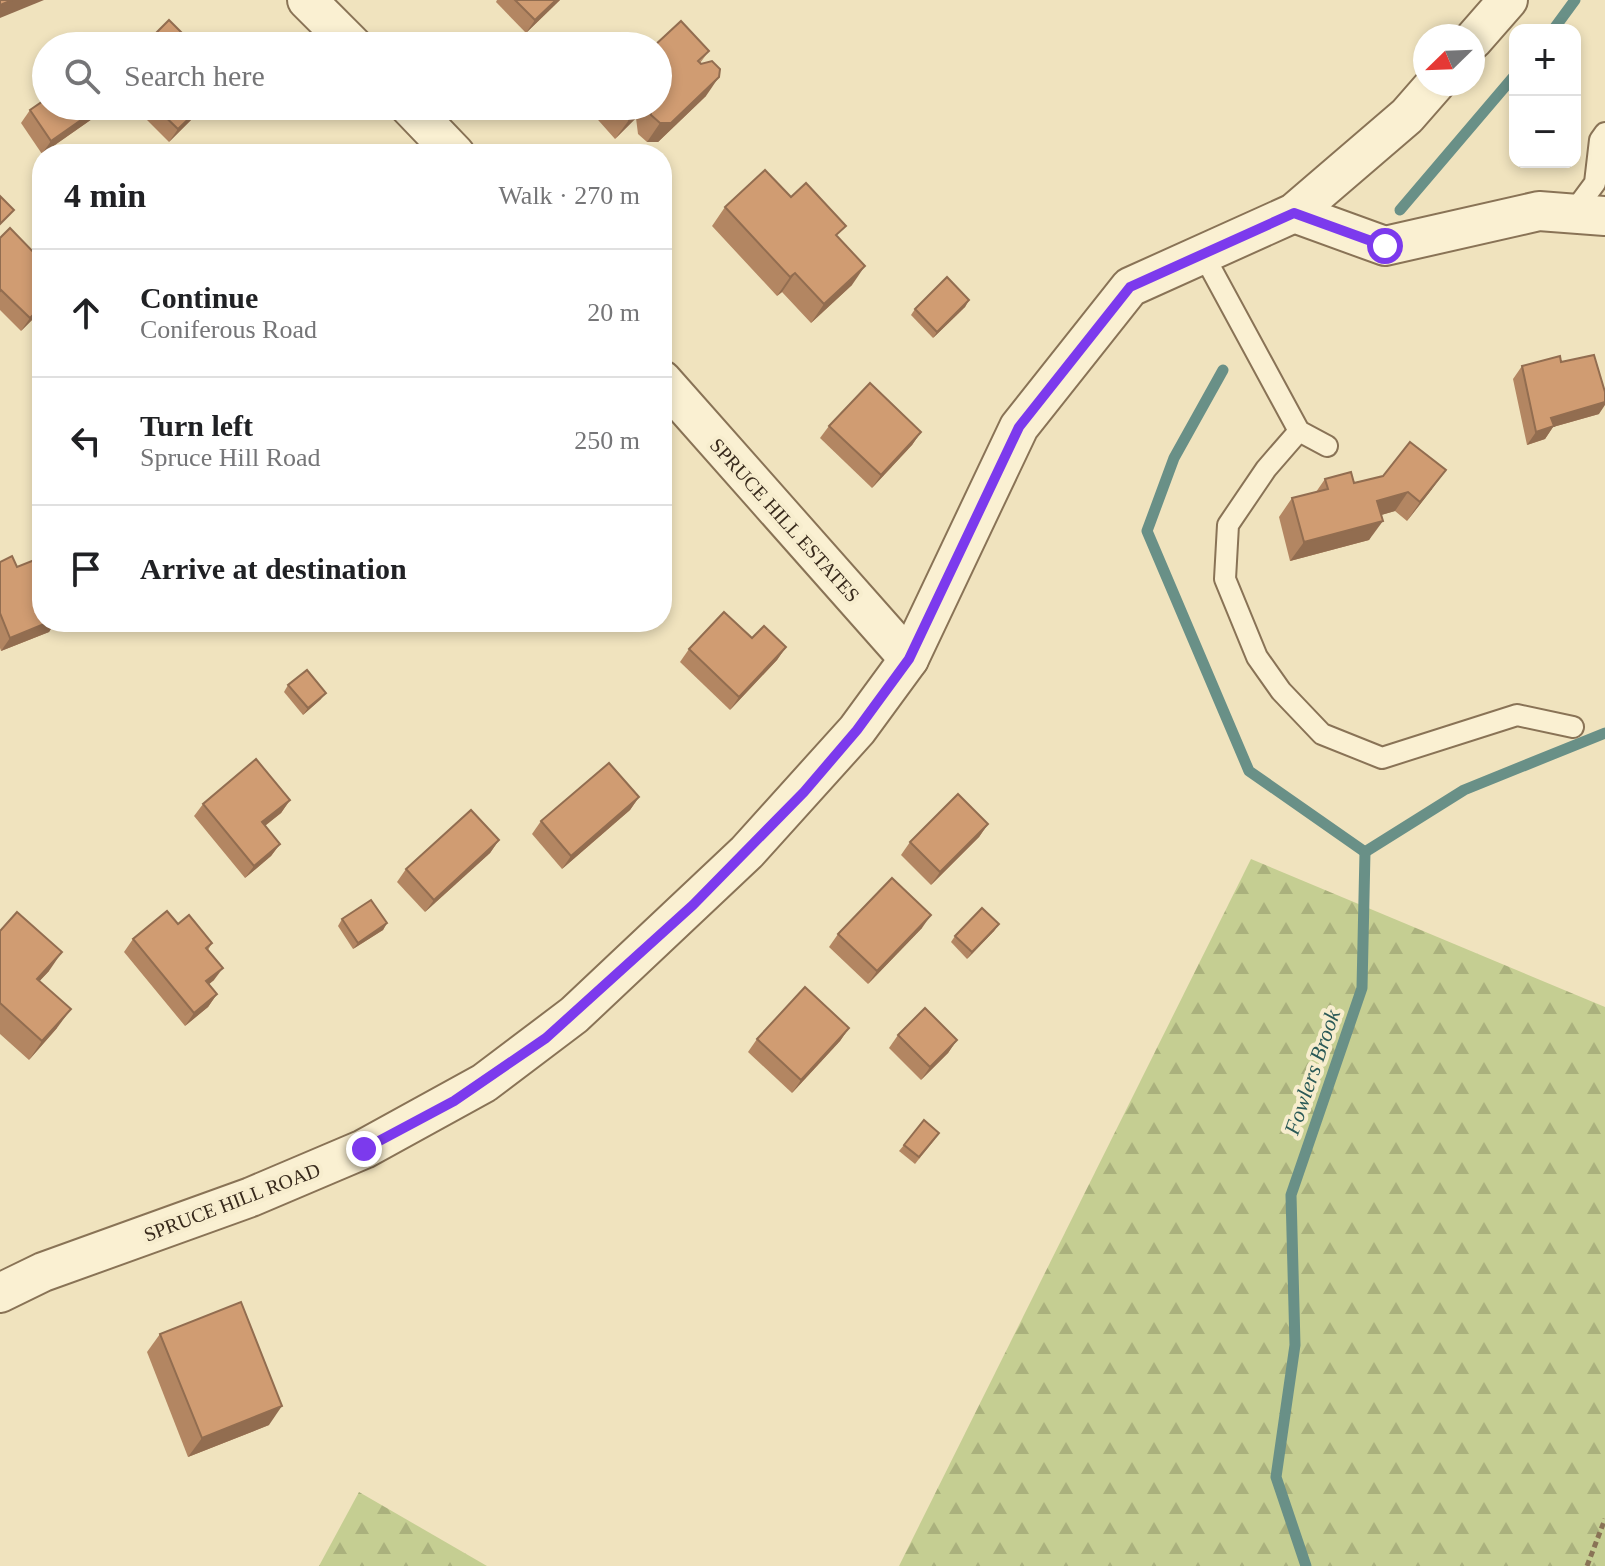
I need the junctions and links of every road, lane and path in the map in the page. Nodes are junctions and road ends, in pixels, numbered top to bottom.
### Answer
1 (307, 0) edge
2 (1508, 0) edge
3 (1485, 26) edge
4 (339, 32) edge
5 (1424, 96) edge
6 (422, 120) edge
7 (1605, 133) edge
8 (445, 144) edge
9 (1594, 200) edge
10 (1294, 213) junction
11 (1203, 254) junction
12 (672, 391) edge
13 (1299, 431) junction
14 (1327, 446) dead end
15 (909, 659) junction
16 (1573, 727) dead end
17 (0, 1293) edge
18 (1605, 1519) edge
19 (1587, 1566) edge

1 - 4 street
2 - 3 street
5 - 10 street, SPRUCE HILL ROAD
6 - 8 street
7 - 9 lane
9 - 10 street
10 - 11 street, SPRUCE HILL ROAD
11 - 13 lane
11 - 15 street, SPRUCE HILL ROAD
12 - 15 street, SPRUCE HILL ESTATES
13 - 14 lane
13 - 16 lane
15 - 17 street, SPRUCE HILL ROAD
18 - 19 path

